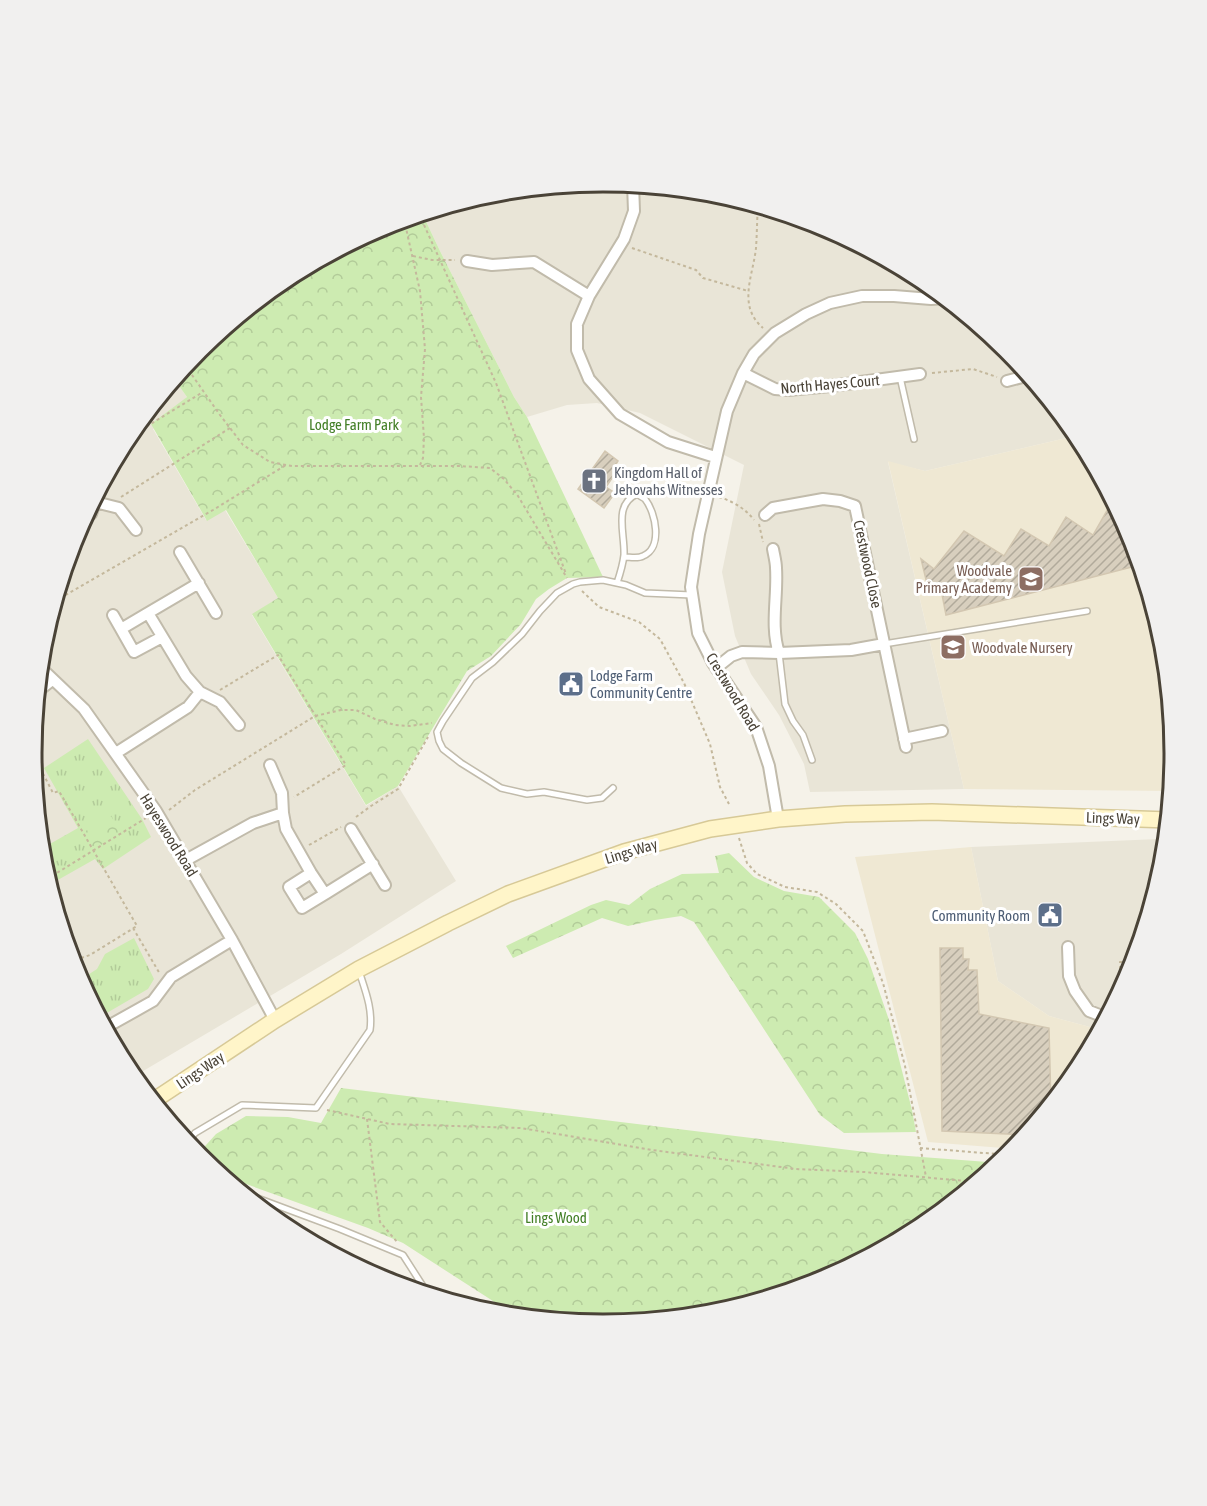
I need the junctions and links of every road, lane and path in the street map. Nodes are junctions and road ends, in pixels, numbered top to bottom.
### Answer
1 (633, 193) edge
2 (758, 213) edge
3 (422, 221) edge
4 (406, 227) edge
5 (621, 244) junction
6 (413, 256) junction
7 (440, 260) junction
8 (467, 261) joint
9 (748, 291) junction
10 (590, 296) junction
11 (933, 299) edge
12 (772, 336) junction
13 (190, 373) edge
14 (743, 373) junction
15 (920, 374) joint
16 (900, 377) junction
17 (1021, 377) edge
18 (1007, 381) joint
19 (203, 392) junction
20 (148, 426) edge
21 (230, 428) junction
22 (914, 439) dead end
23 (716, 457) junction
24 (286, 465) junction
25 (420, 466) junction
26 (708, 494) junction
27 (101, 503) edge
28 (108, 505) junction
29 (765, 514) dead end
30 (759, 526) dead end
31 (136, 530) dead end
32 (773, 549) dead end
33 (180, 552) dead end
34 (624, 557) junction
35 (199, 583) junction
36 (617, 583) junction
37 (573, 584) junction
38 (66, 594) edge
39 (692, 595) junction
40 (1087, 610) dead end
41 (216, 613) dead end
42 (148, 614) junction
43 (113, 615) dead end
44 (121, 629) junction
45 (162, 637) junction
46 (884, 644) junction
47 (779, 653) junction
48 (716, 668) junction
49 (48, 675) edge
50 (52, 680) junction
51 (47, 684) edge
52 (204, 695) junction
53 (315, 716) junction
54 (443, 721) junction
55 (239, 724) dead end
56 (942, 731) dead end
57 (116, 753) junction
58 (812, 760) dead end
59 (270, 765) dead end
60 (43, 773) edge
61 (614, 788) dead end
62 (729, 804) dead end
63 (283, 808) junction
64 (156, 812) junction
65 (778, 819) junction
66 (1161, 820) edge
67 (351, 828) dead end
68 (739, 838) dead end
69 (93, 851) junction
70 (186, 860) junction
71 (373, 864) junction
72 (311, 873) junction
73 (55, 874) edge
74 (385, 885) dead end
75 (325, 894) junction
76 (133, 928) junction
77 (232, 940) junction
78 (1068, 946) dead end
79 (81, 958) edge
80 (359, 969) junction
81 (166, 984) junction
82 (1100, 1015) edge
83 (275, 1020) junction
84 (112, 1024) edge
85 (159, 1097) edge
86 (315, 1108) junction
87 (367, 1119) junction
88 (193, 1136) edge
89 (920, 1148) junction
90 (997, 1154) edge
91 (926, 1177) junction
92 (967, 1181) edge
93 (266, 1201) edge
94 (402, 1247) dead end
95 (422, 1285) edge

1 - 5 street
2 - 9 path
3 - 7 path
4 - 6 path
5 - 9 path
5 - 10 street
6 - 7 path
6 - 25 path
7 - 8 path
7 - 25 path
8 - 10 street
9 - 12 path
10 - 23 street
11 - 12 street, Crestwood Road
12 - 14 street, Crestwood Road
13 - 19 path
14 - 16 street, North Hayes Court
14 - 23 street, Crestwood Road
15 - 16 street, North Hayes Court
15 - 18 path
16 - 22 lane
17 - 18 street
19 - 20 path
19 - 21 path
21 - 24 path
21 - 28 path
23 - 26 street, Crestwood Road
24 - 25 path
24 - 38 path
26 - 30 path
26 - 39 street, Crestwood Road
27 - 28 street
28 - 31 street
29 - 46 street, Crestwood Close
32 - 47 street
33 - 35 street
34 - 34 lane
34 - 36 lane
35 - 41 street
35 - 42 street
36 - 37 lane
36 - 39 lane
37 - 54 lane
37 - 62 path
39 - 48 street, Crestwood Road
40 - 46 lane
42 - 44 street
42 - 45 street
43 - 44 street
44 - 45 street
45 - 52 street
46 - 47 street
46 - 56 street, Crestwood Close
47 - 48 street
47 - 58 lane
48 - 65 street, Crestwood Road
49 - 50 street, Hayeswood Road
50 - 51 street
50 - 57 street, Hayeswood Road
52 - 53 path
52 - 55 street
52 - 57 street
53 - 54 path
53 - 63 path
53 - 64 path
54 - 61 lane
57 - 64 street, Hayeswood Road
59 - 63 street
60 - 69 path
63 - 70 street
63 - 72 street
64 - 69 path
64 - 70 street, Hayeswood Road
65 - 66 street, Lings Way
65 - 80 street, Lings Way
67 - 71 street
68 - 89 path
69 - 73 path
69 - 76 path
70 - 77 street, Hayeswood Road
71 - 74 street
71 - 75 street
72 - 75 street
72 - 75 street
76 - 79 path
76 - 81 path
77 - 81 street
77 - 83 street, Hayeswood Road
78 - 82 street
80 - 83 street, Lings Way
80 - 86 lane
81 - 84 street
83 - 85 street, Lings Way
86 - 87 path
86 - 88 lane
87 - 91 path
87 - 94 path
89 - 90 path
89 - 91 path
91 - 92 path
93 - 95 lane

